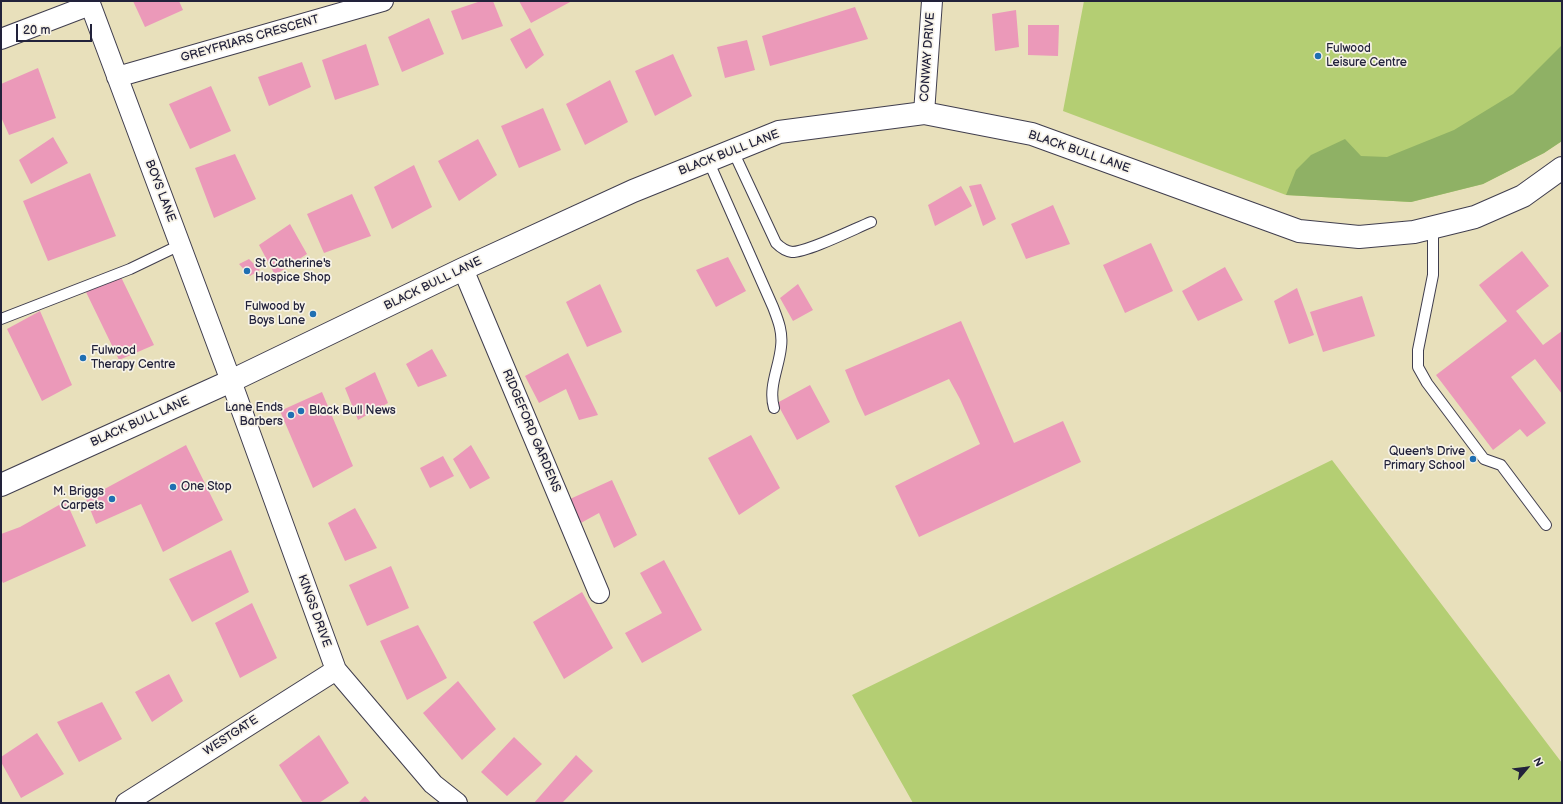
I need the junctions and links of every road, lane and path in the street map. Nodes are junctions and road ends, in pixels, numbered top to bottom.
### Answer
1 (382, 1) edge
2 (932, 1) edge
3 (89, 3) edge
4 (1, 39) edge
5 (117, 77) junction
6 (924, 113) junction
7 (733, 151) junction
8 (708, 160) junction
9 (1562, 168) edge
10 (871, 222) dead end
11 (1432, 228) junction
12 (180, 245) junction
13 (463, 269) junction
14 (1, 319) edge
15 (231, 381) junction
16 (774, 408) dead end
17 (1, 485) edge
18 (1546, 525) dead end
19 (598, 593) dead end
20 (336, 670) junction
21 (126, 803) edge
22 (457, 803) edge

1 - 5 street, GREYFRIARS CRESCENT
2 - 6 street, CONWAY DRIVE
3 - 4 street
3 - 5 street, BOYS LANE
5 - 12 street, BOYS LANE
6 - 7 street, BLACK BULL LANE
6 - 11 street, BLACK BULL LANE
7 - 8 street, BLACK BULL LANE
7 - 10 lane
8 - 13 street, BLACK BULL LANE
8 - 16 lane
9 - 11 street, BLACK BULL LANE
11 - 18 lane
12 - 14 lane
12 - 15 street, BOYS LANE
13 - 15 street, BLACK BULL LANE
13 - 19 street, RIDGEFORD GARDENS
15 - 17 street, BLACK BULL LANE
15 - 20 street, KINGS DRIVE
20 - 21 street, WESTGATE
20 - 22 street, KINGS DRIVE

